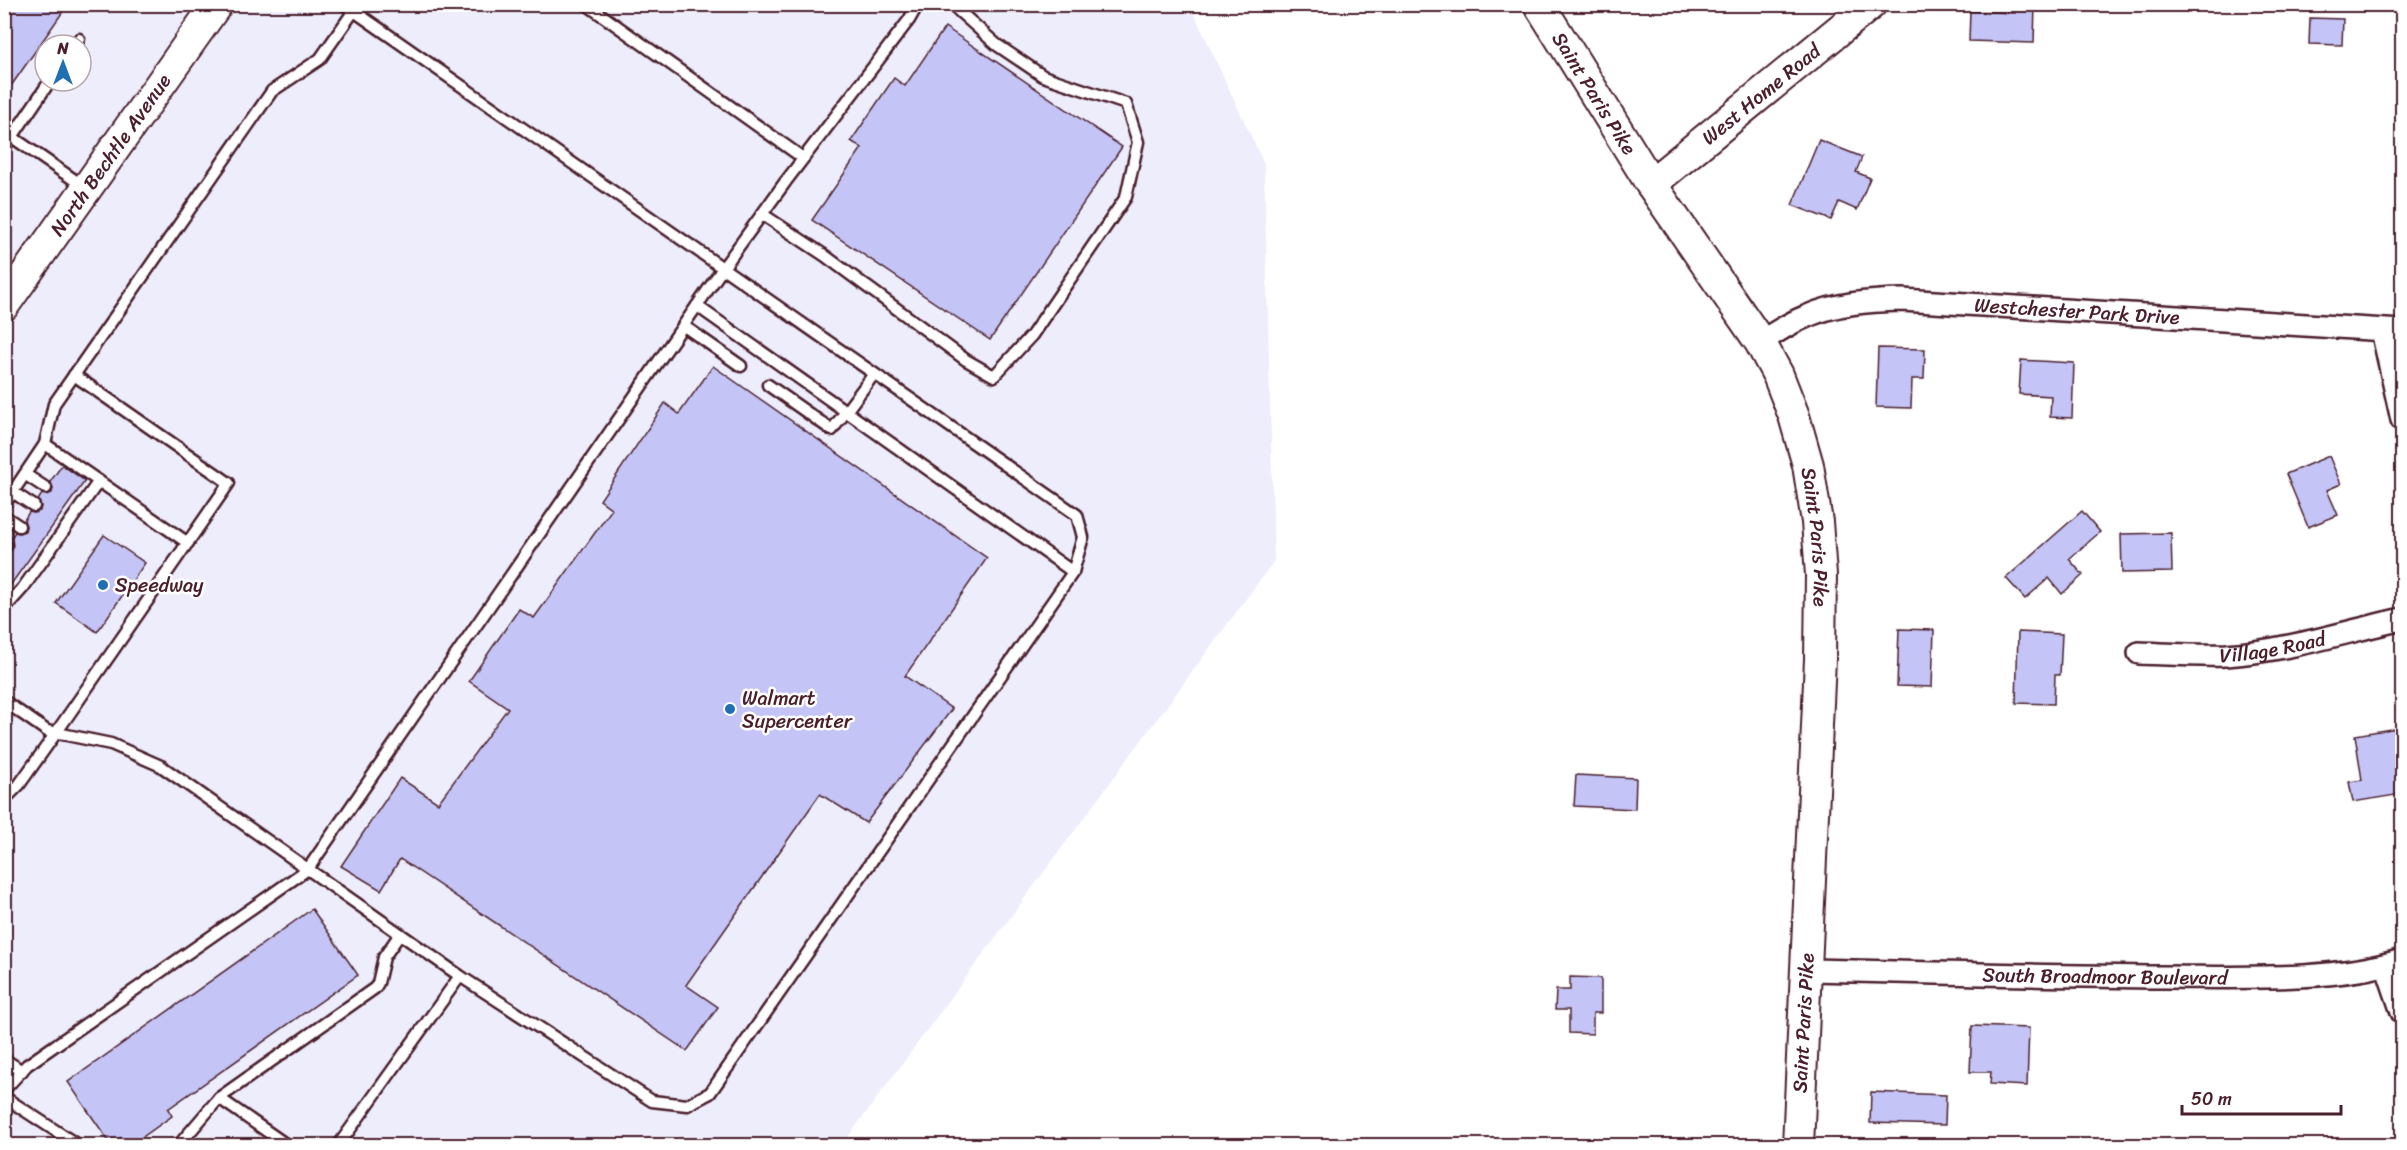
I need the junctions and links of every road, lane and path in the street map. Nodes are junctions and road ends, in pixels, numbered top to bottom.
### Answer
1 (217, 4) edge
2 (344, 4) edge
3 (586, 4) edge
4 (918, 4) edge
5 (951, 4) edge
6 (1539, 4) edge
7 (1871, 4) edge
8 (353, 12) junction
9 (41, 93) edge
10 (7, 139) edge
11 (803, 158) junction
12 (1652, 184) junction
13 (87, 188) junction
14 (762, 214) junction
15 (723, 268) junction
16 (5, 302) edge
17 (697, 306) junction
18 (684, 326) junction
19 (2392, 331) edge
20 (1760, 342) junction
21 (741, 366) dead end
22 (874, 374) junction
23 (74, 375) junction
24 (768, 385) dead end
25 (846, 411) junction
26 (2403, 420) edge
27 (45, 444) junction
28 (26, 475) junction
29 (99, 482) junction
30 (46, 488) dead end
31 (14, 493) junction
32 (69, 503) dead end
33 (4, 505) edge
34 (34, 506) dead end
35 (80, 510) junction
36 (4, 516) edge
37 (56, 522) dead end
38 (19, 526) dead end
39 (66, 529) junction
40 (42, 541) dead end
41 (188, 543) junction
42 (52, 549) junction
43 (28, 560) dead end
44 (38, 568) junction
45 (1073, 572) junction
46 (4, 609) edge
47 (2403, 619) edge
48 (2139, 653) dead end
49 (4, 701) edge
50 (56, 733) junction
51 (4, 800) edge
52 (308, 869) junction
53 (400, 934) junction
54 (2394, 963) edge
55 (1805, 970) junction
56 (460, 975) junction
57 (2403, 1012) edge
58 (4, 1059) edge
59 (22, 1071) junction
60 (4, 1090) edge
61 (4, 1097) edge
62 (219, 1098) junction
63 (179, 1145) edge
64 (79, 1146) edge
65 (288, 1146) edge
66 (338, 1146) edge
67 (1798, 1146) edge

1 - 13 street, North Bechtle Avenue
2 - 8 lane
3 - 11 lane
4 - 11 lane
5 - 14 lane
6 - 12 street, Saint Paris Pike
7 - 12 street, West Home Road
8 - 15 lane
8 - 23 lane
9 - 10 lane
10 - 13 lane
11 - 14 lane
12 - 20 street, Saint Paris Pike
13 - 16 street, North Bechtle Avenue
14 - 15 lane
15 - 17 lane
15 - 22 lane
17 - 18 lane
17 - 25 lane
18 - 21 lane
18 - 52 lane
19 - 20 street, Westchester Park Drive
19 - 26 street
20 - 55 street, Saint Paris Pike
22 - 25 lane
22 - 45 lane
23 - 27 lane
23 - 41 lane
24 - 25 lane
25 - 45 lane
27 - 28 lane
27 - 29 lane
28 - 30 lane
28 - 31 lane
29 - 35 lane
29 - 41 lane
31 - 33 lane
31 - 34 lane
32 - 35 lane
35 - 39 lane
36 - 38 lane
37 - 39 lane
39 - 42 lane
40 - 42 lane
41 - 50 lane
42 - 44 lane
43 - 44 lane
44 - 46 lane
45 - 56 lane
47 - 48 street, Village Road
49 - 50 lane
50 - 51 lane
50 - 52 lane
52 - 53 lane
52 - 59 lane
53 - 56 lane
53 - 62 lane
54 - 55 street, South Broadmoor Boulevard
54 - 57 street
55 - 67 street, Saint Paris Pike
56 - 66 lane
58 - 59 lane
59 - 60 lane
61 - 64 lane
62 - 63 lane
62 - 65 lane

